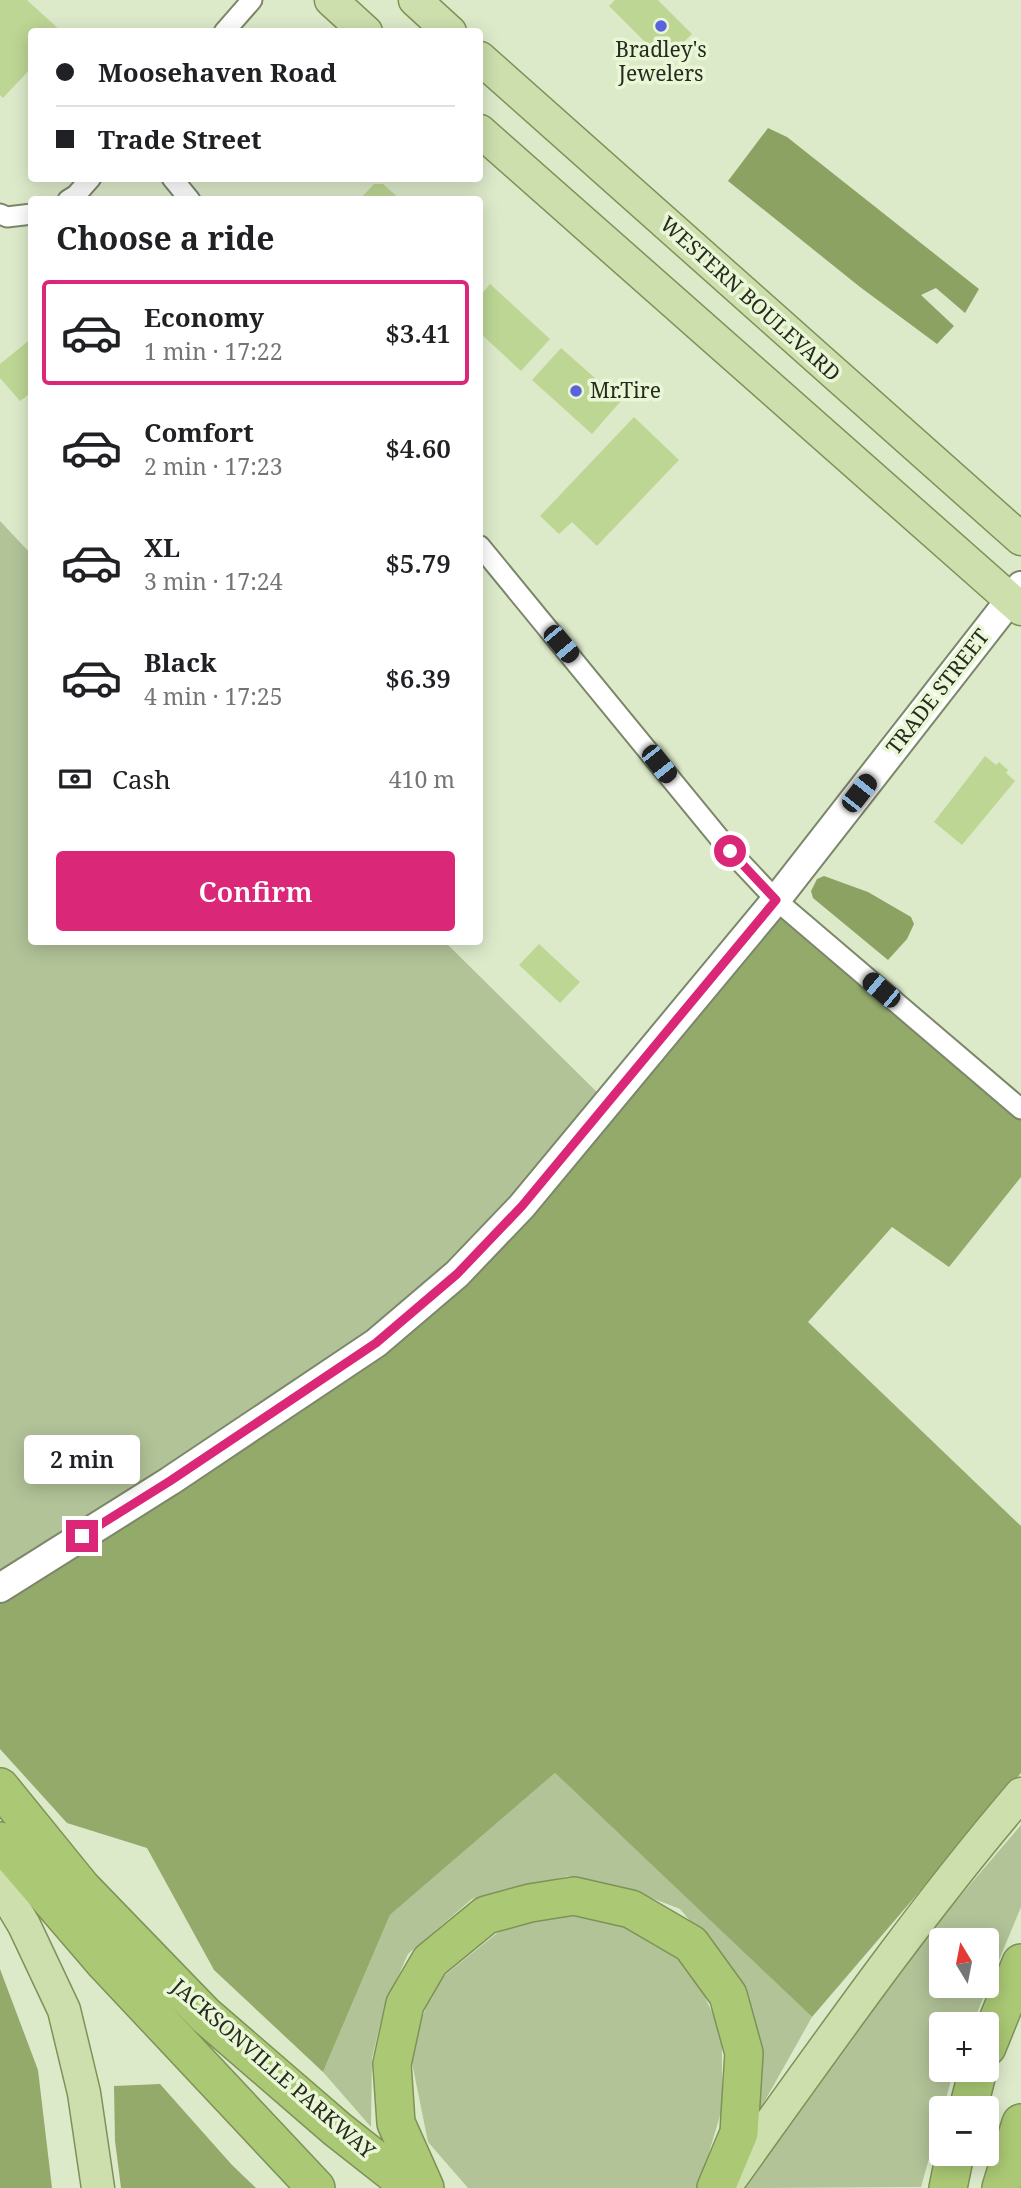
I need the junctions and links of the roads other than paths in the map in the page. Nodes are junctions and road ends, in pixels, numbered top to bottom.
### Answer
1 (252, 0) edge
2 (331, 0) edge
3 (415, 0) edge
4 (228, 28) edge
5 (362, 28) edge
6 (446, 28) edge
7 (483, 61) edge
8 (483, 134) edge
9 (87, 182) edge
10 (175, 182) edge
11 (74, 196) edge
12 (187, 196) edge
13 (0, 214) edge
14 (28, 214) edge
15 (1021, 539) edge
16 (483, 551) edge
17 (1017, 598) edge
18 (776, 900) junction
19 (1021, 1109) edge
20 (0, 1588) edge
21 (0, 1787) edge
22 (1021, 1794) edge
23 (0, 1841) edge
24 (0, 1885) edge
25 (1021, 1964) edge
26 (999, 2018) edge
27 (1021, 2123) edge
28 (953, 2166) edge
29 (98, 2188) edge
30 (316, 2188) edge
31 (412, 2188) edge
32 (425, 2188) edge
33 (716, 2188) edge
34 (724, 2188) edge
35 (948, 2188) edge
36 (1001, 2188) edge

1 - 4 street
2 - 5 main road
3 - 6 main road
7 - 15 main road, WESTERN BOULEVARD
8 - 17 main road
9 - 11 street
10 - 12 street
13 - 14 street
16 - 18 street
17 - 18 street, TRADE STREET
18 - 19 street
18 - 20 street, TRADE STREET
21 - 31 highway, JACKSONVILLE PARKWAY
22 - 34 main road
23 - 30 highway, JACKSONVILLE PARKWAY
24 - 29 main road
25 - 26 highway
27 - 36 highway
28 - 35 highway
32 - 33 highway

